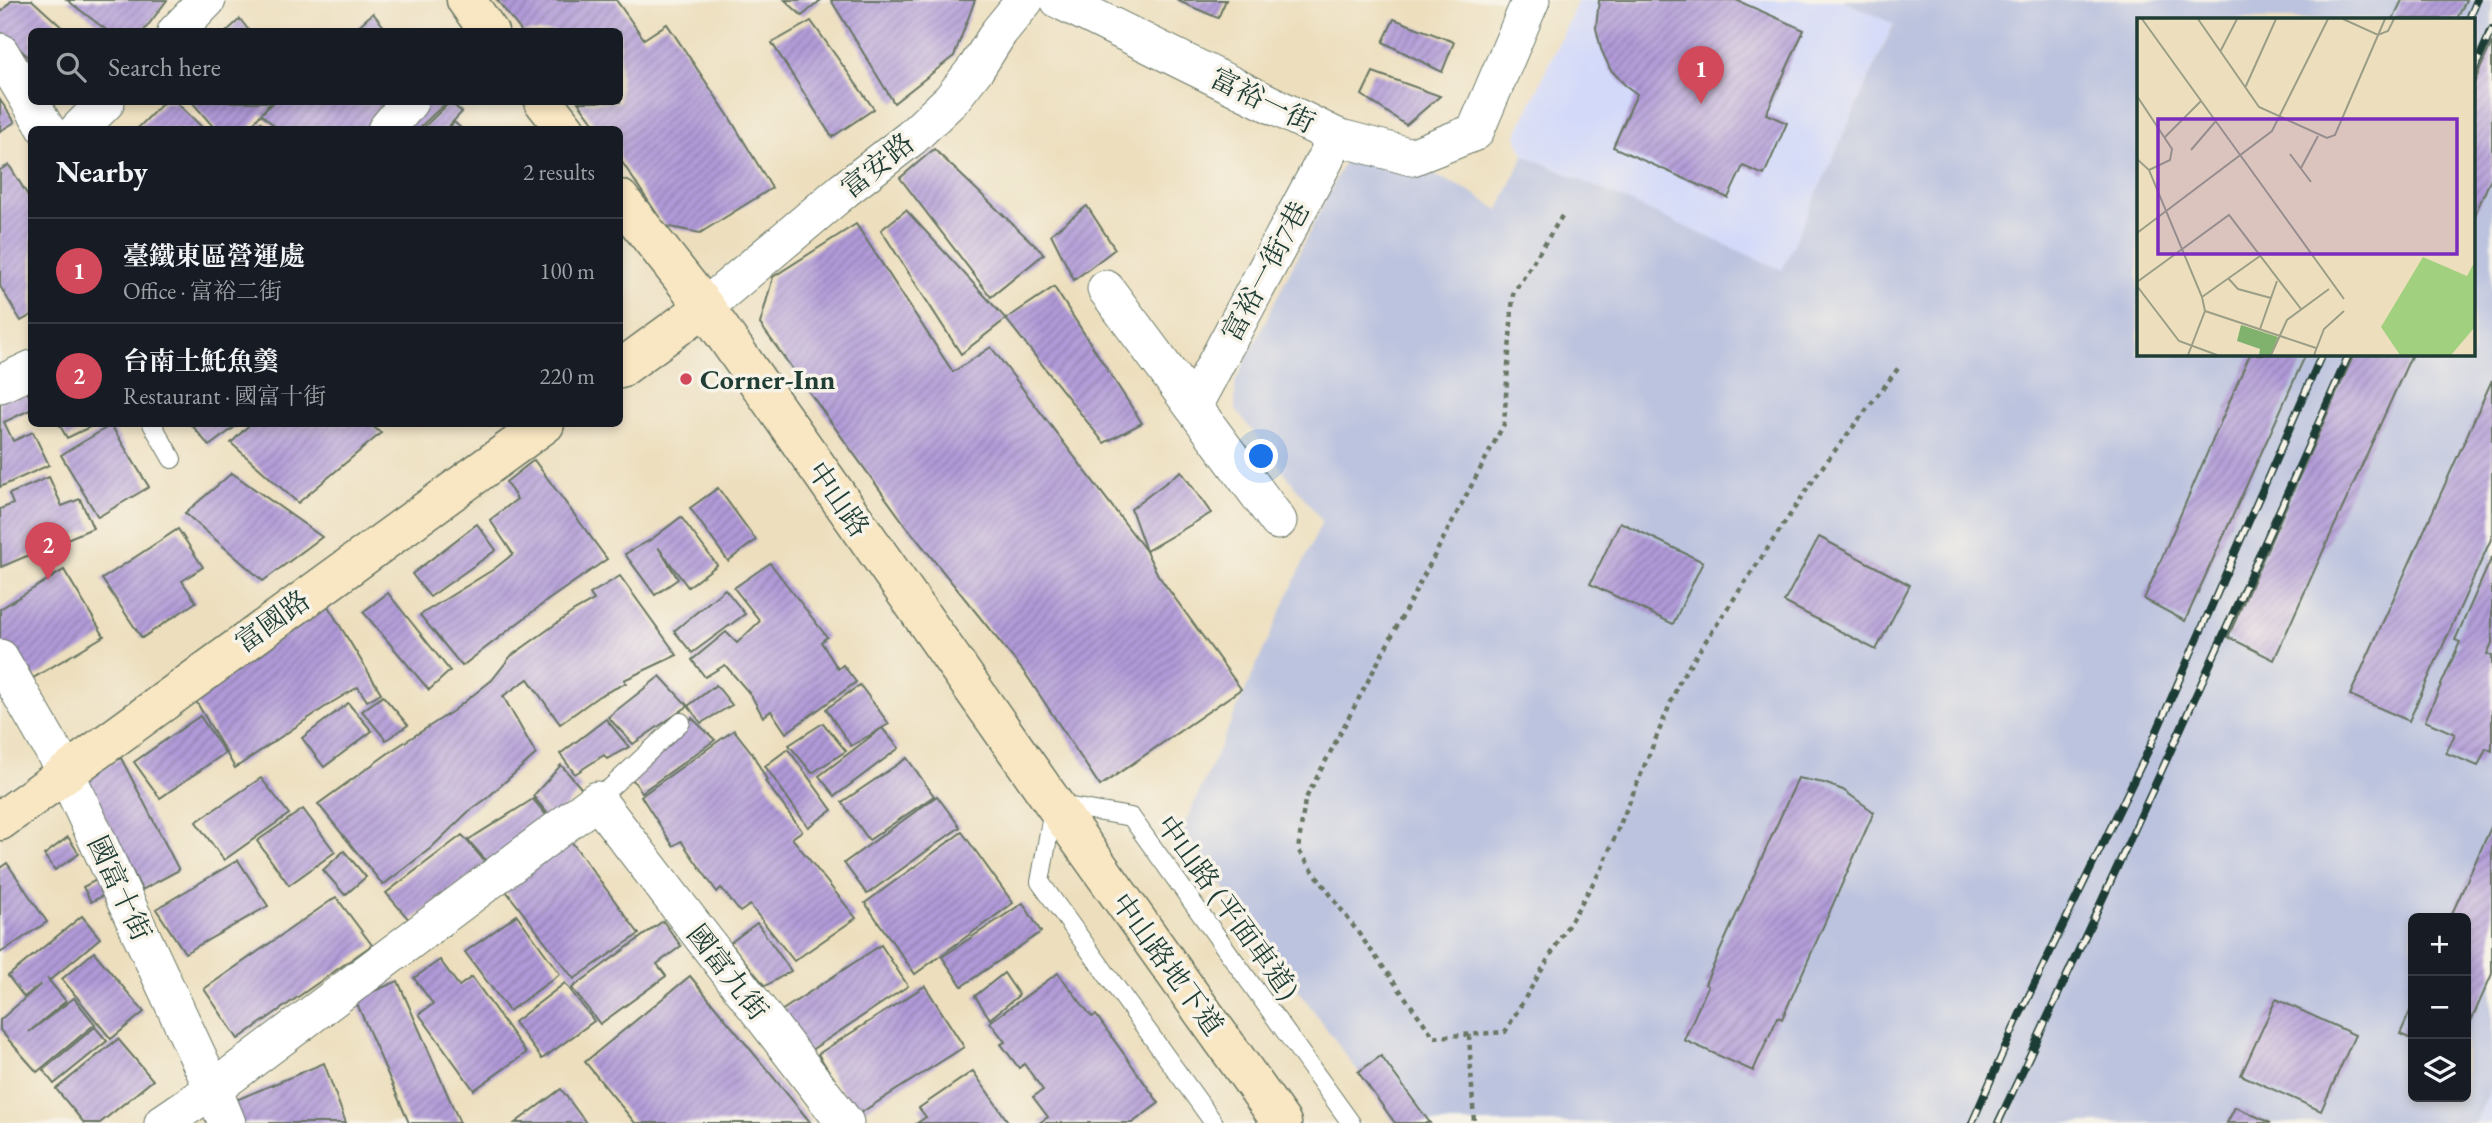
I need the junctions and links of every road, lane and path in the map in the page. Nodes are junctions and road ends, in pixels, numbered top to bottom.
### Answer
1 (207, 0) edge
2 (1026, 0) edge
3 (1059, 0) edge
4 (1531, 0) edge
5 (180, 28) edge
6 (0, 52) edge
7 (28, 98) edge
8 (32, 105) edge
9 (103, 105) edge
10 (407, 105) edge
11 (546, 105) edge
12 (45, 126) edge
13 (82, 126) edge
14 (389, 126) edge
15 (562, 126) edge
16 (1337, 136) junction
17 (623, 202) edge
18 (1562, 216) dead end
19 (1106, 289) dead end
20 (705, 307) junction
21 (1899, 366) dead end
22 (623, 367) edge
23 (28, 371) edge
24 (0, 384) edge
25 (1193, 406) junction
26 (154, 427) edge
27 (541, 427) edge
28 (172, 459) dead end
29 (1278, 521) dead end
30 (0, 658) edge
31 (681, 722) dead end
32 (65, 771) junction
33 (1054, 804) junction
34 (604, 810) junction
35 (0, 821) edge
36 (1469, 1035) junction
37 (213, 1088) junction
38 (163, 1123) edge
39 (227, 1123) edge
40 (845, 1123) edge
41 (1214, 1123) edge
42 (1282, 1123) edge
43 (1351, 1123) edge
44 (1474, 1123) edge

1 - 5 street
2 - 20 street, 富安路
3 - 16 street, 富裕一街
4 - 16 street, 富裕一街
6 - 7 street
8 - 12 street
9 - 13 street
10 - 14 street
11 - 15 street
16 - 25 street, 富裕一街7巷
17 - 20 street, 中山路
18 - 36 path
19 - 25 street
20 - 22 street
20 - 33 street, 中山路
21 - 36 path
23 - 24 street
25 - 29 street
26 - 28 lane
27 - 32 street, 富國路
30 - 32 street, 國富十街
31 - 34 lane
32 - 35 street, 富國路
32 - 37 street, 國富十街
33 - 41 lane
33 - 42 street, 中山路地下道
33 - 43 lane, 中山路 (平面車道)
34 - 37 street
34 - 40 street, 國富九街
36 - 44 path
37 - 38 street
37 - 39 street, 國富十街

